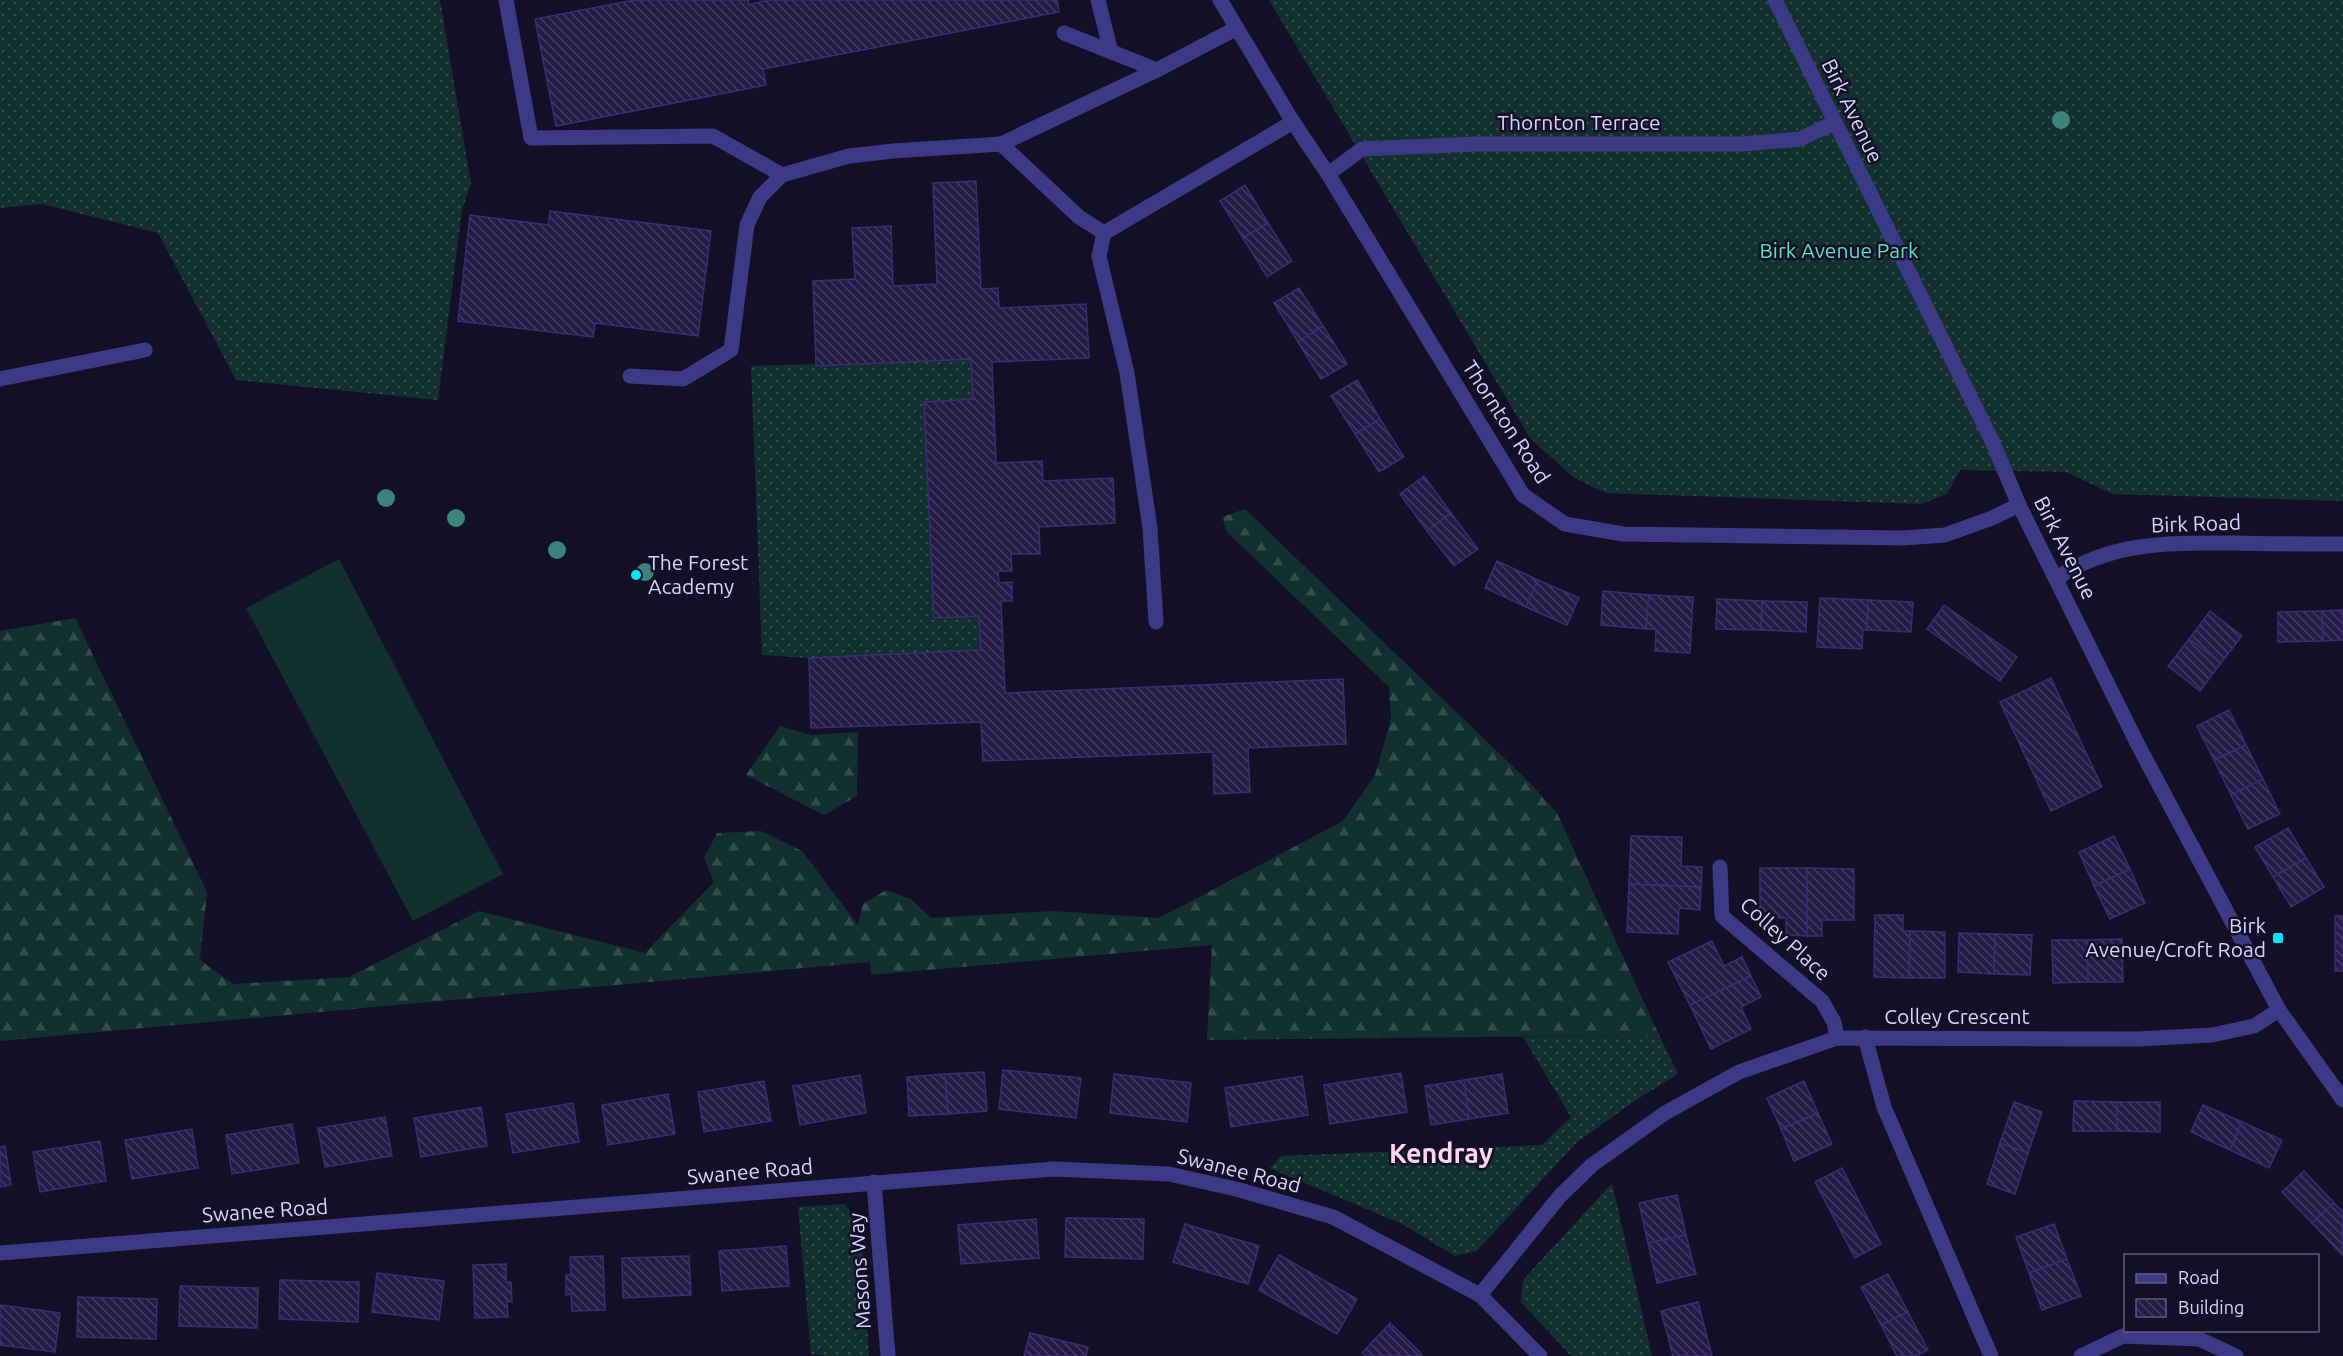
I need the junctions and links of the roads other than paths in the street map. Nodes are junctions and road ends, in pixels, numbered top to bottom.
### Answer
1 (506, 0) edge
2 (1098, 0) edge
3 (1220, 0) edge
4 (1775, 0) edge
5 (1237, 28) junction
6 (1064, 33) dead end
7 (1111, 52) junction
8 (1156, 70) junction
9 (1293, 122) junction
10 (1834, 123) junction
11 (1001, 144) junction
12 (1328, 174) junction
13 (782, 175) junction
14 (1104, 233) junction
15 (145, 350) dead end
16 (630, 376) dead end
17 (0, 379) edge
18 (2019, 505) junction
19 (2343, 544) edge
20 (2057, 578) junction
21 (1156, 622) dead end
22 (1720, 867) dead end
23 (2279, 1010) junction
24 (1865, 1037) junction
25 (1837, 1038) junction
26 (2340, 1090) edge
27 (874, 1182) junction
28 (0, 1253) edge
29 (1479, 1295) junction
30 (888, 1356) edge
31 (1540, 1356) edge
32 (1991, 1356) edge
33 (2081, 1356) edge
34 (2236, 1356) edge

1 - 13 street
2 - 7 street
3 - 5 street, Thornton Road
4 - 10 street, Birk Avenue
5 - 8 street
5 - 9 street, Thornton Road
6 - 7 street
7 - 8 street
8 - 11 street
9 - 12 street, Thornton Road
9 - 14 street
10 - 12 street, Thornton Terrace
10 - 18 street, Birk Avenue
11 - 13 street
11 - 14 street
12 - 18 street, Thornton Road
13 - 16 street
14 - 21 street
15 - 17 street
18 - 20 street, Birk Avenue
19 - 20 street, Birk Road
20 - 23 street, Birk Avenue
22 - 25 street, Colley Place
23 - 24 street, Colley Crescent
23 - 26 street, Birk Avenue
24 - 25 street
24 - 32 street, Colley Crescent
25 - 29 street
27 - 28 street, Swanee Road
27 - 29 street, Swanee Road
27 - 30 street, Masons Way
29 - 31 street, Swanee Road
33 - 34 street

